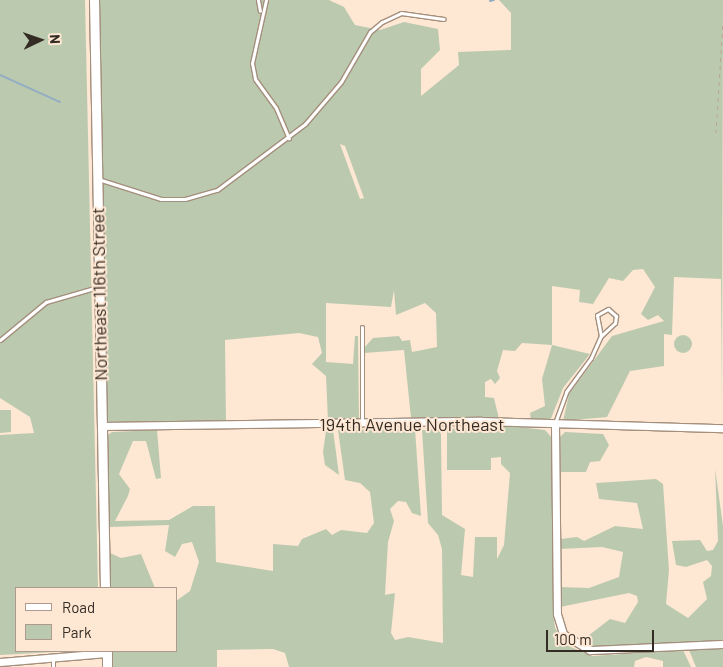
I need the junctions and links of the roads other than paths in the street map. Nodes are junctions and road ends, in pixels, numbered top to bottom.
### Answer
1 (94, 0) edge
2 (258, 0) edge
3 (266, 0) edge
4 (260, 12) junction
5 (444, 19) dead end
6 (289, 138) junction
7 (97, 178) junction
8 (99, 287) junction
9 (362, 327) dead end
10 (600, 336) junction
11 (0, 340) edge
12 (362, 424) junction
13 (101, 426) junction
14 (555, 426) junction
15 (723, 428) edge
16 (105, 587) edge
17 (723, 644) edge
18 (107, 652) edge
19 (53, 658) junction
20 (0, 662) edge
21 (53, 667) edge
22 (107, 667) edge

1 - 7 street, Northeast 116th Street
2 - 4 lane
3 - 4 lane
4 - 6 lane
5 - 6 lane
6 - 7 lane
7 - 8 street, Northeast 116th Street
8 - 11 lane
8 - 13 street, Northeast 116th Street
9 - 12 lane
10 - 10 lane
10 - 14 lane
12 - 13 street, 194th Avenue Northeast
12 - 14 street, 194th Avenue Northeast
13 - 16 street, Northeast 116th Street
14 - 15 street, 194th Avenue Northeast
14 - 17 street
18 - 19 street
18 - 22 street
19 - 20 street
19 - 21 lane

